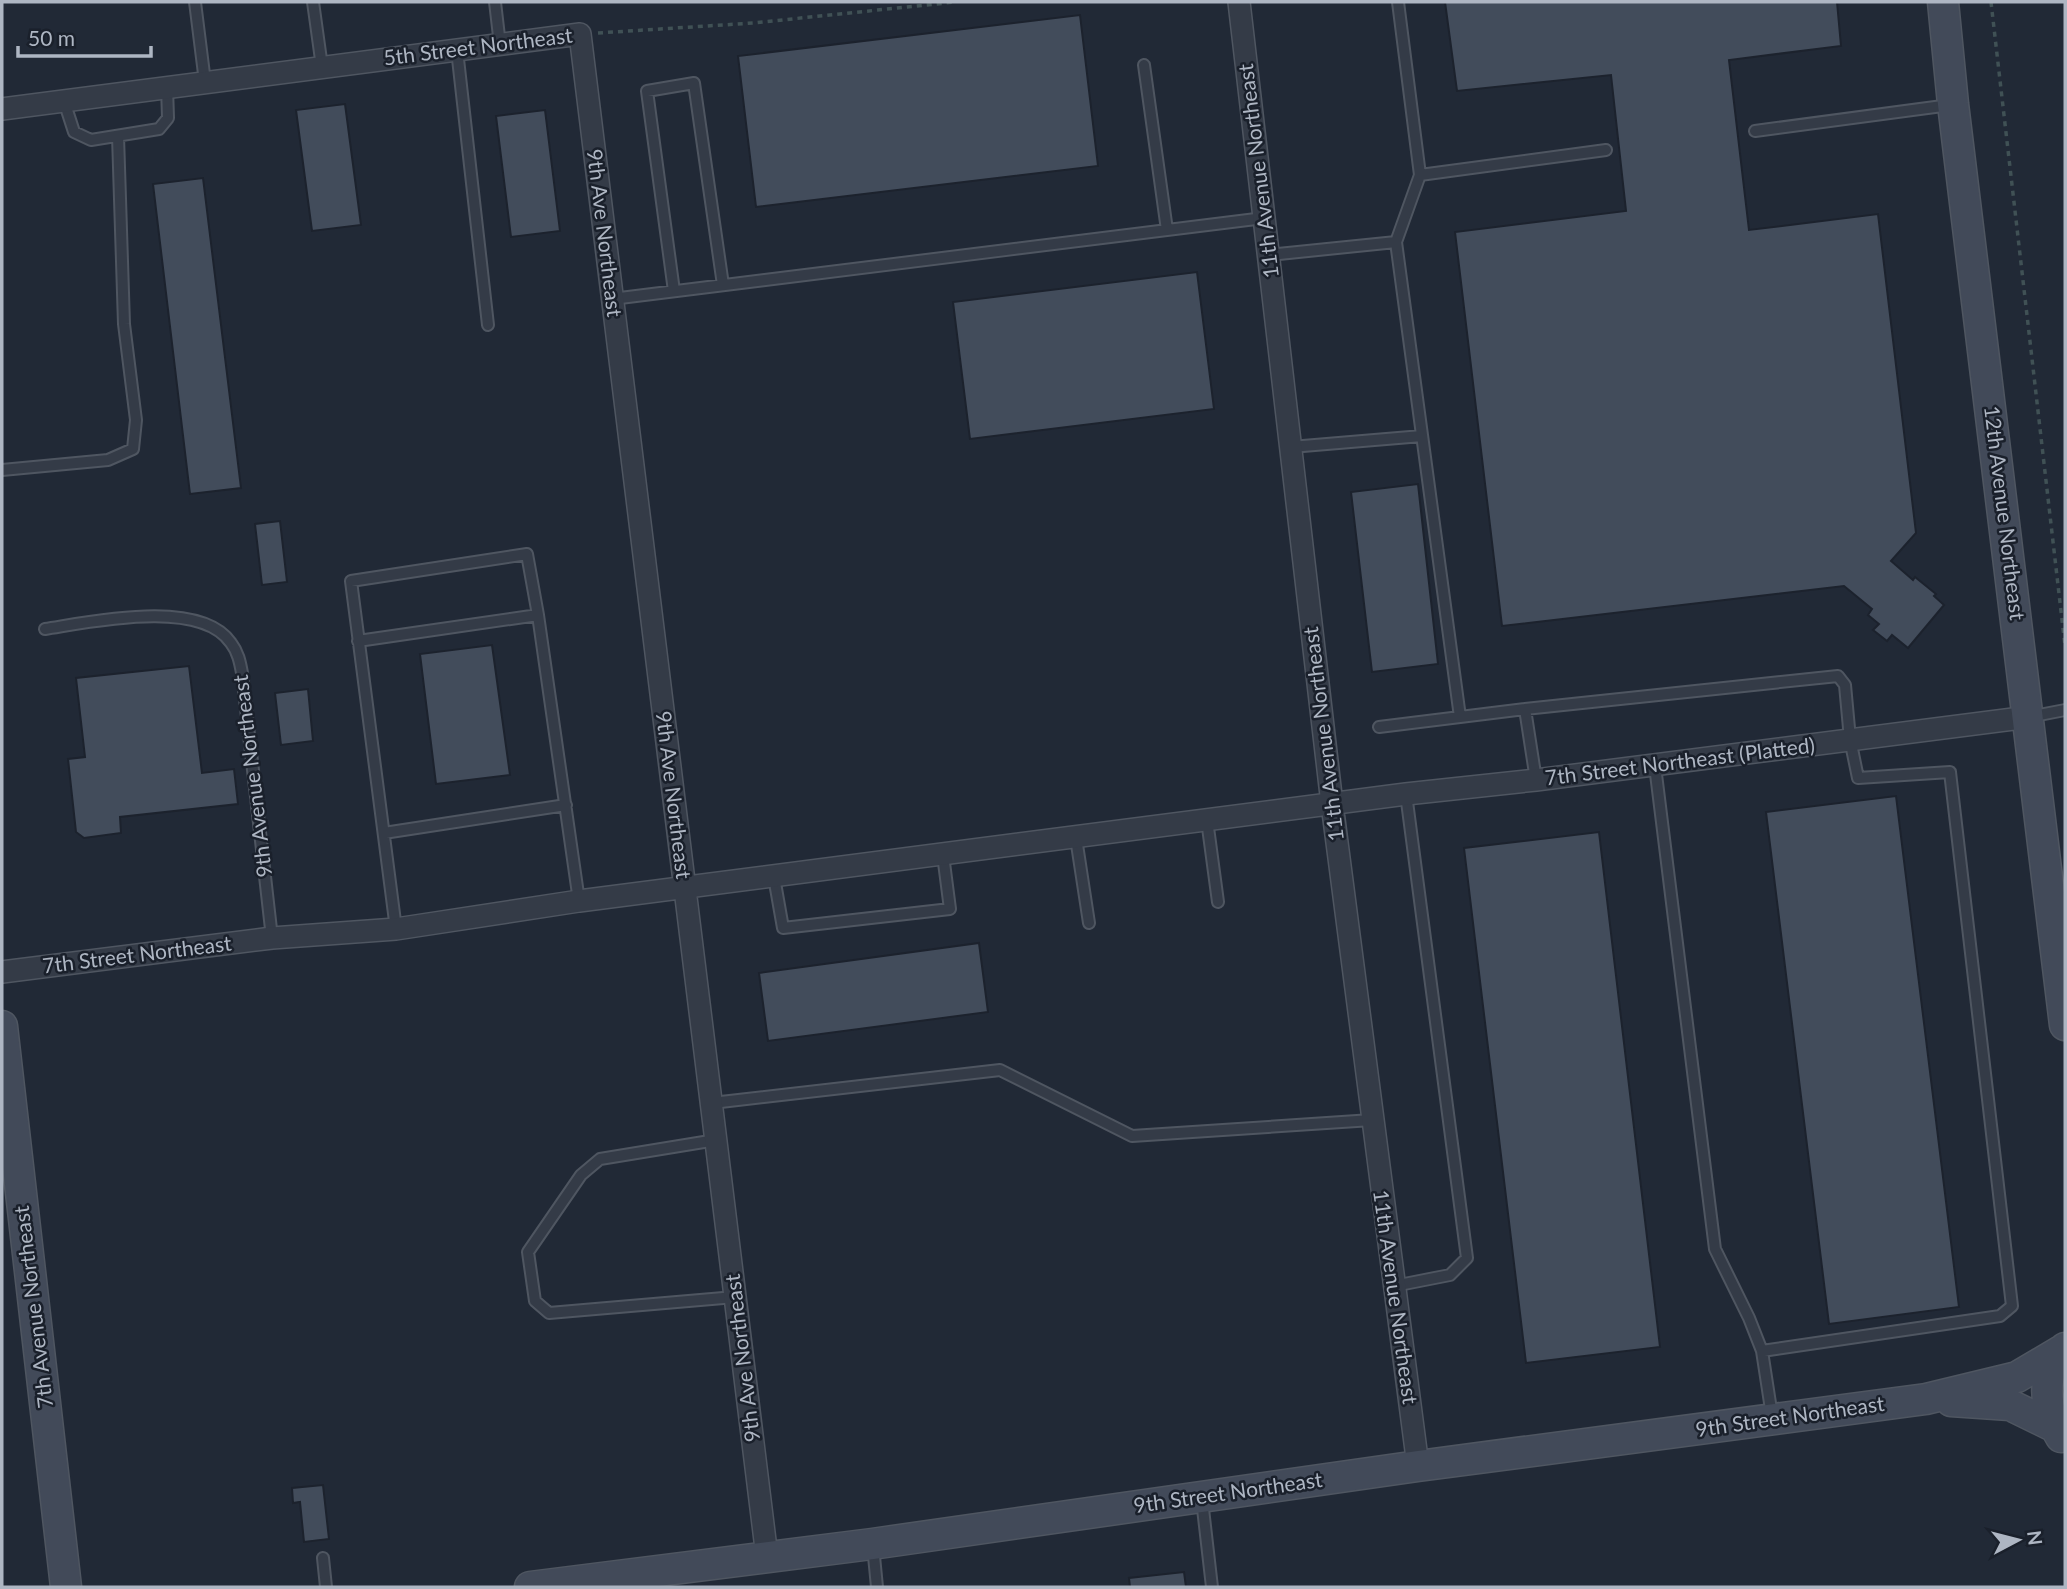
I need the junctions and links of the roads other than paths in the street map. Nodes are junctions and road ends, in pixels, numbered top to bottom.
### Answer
1 (195, 2) edge
2 (313, 2) edge
3 (495, 2) edge
4 (1240, 2) edge
5 (1398, 2) edge
6 (1943, 2) edge
7 (580, 34) joint
8 (500, 45) junction
9 (457, 50) junction
10 (1144, 65) dead end
11 (322, 67) junction
12 (205, 82) junction
13 (167, 87) junction
14 (64, 101) junction
15 (1953, 104) junction
16 (2, 109) edge
17 (1755, 131) dead end
18 (118, 136) junction
19 (1606, 150) dead end
20 (1420, 174) junction
21 (1264, 218) junction
22 (1167, 230) junction
23 (1396, 242) junction
24 (1269, 255) junction
25 (723, 285) junction
26 (674, 291) junction
27 (612, 299) junction
28 (488, 325) dead end
29 (1422, 436) junction
30 (1291, 447) junction
31 (2, 470) edge
32 (538, 615) junction
33 (44, 629) dead end
34 (358, 641) junction
35 (1525, 709) junction
36 (2065, 710) edge
37 (1460, 717) junction
38 (2029, 718) junction
39 (1379, 727) dead end
40 (1850, 740) junction
41 (1655, 766) junction
42 (1536, 780) junction
43 (1406, 794) junction
44 (1332, 804) junction
45 (566, 805) junction
46 (1207, 820) junction
47 (384, 833) junction
48 (1076, 838) junction
49 (943, 855) junction
50 (774, 877) junction
51 (685, 889) junction
52 (579, 901) junction
53 (1217, 902) dead end
54 (1089, 923) dead end
55 (396, 929) junction
56 (272, 938) junction
57 (2, 972) edge
58 (2065, 1025) edge
59 (2, 1026) edge
60 (712, 1102) junction
61 (1371, 1120) junction
62 (716, 1140) junction
63 (1394, 1286) junction
64 (735, 1297) junction
65 (2063, 1349) edge
66 (1762, 1351) junction
67 (1926, 1399) junction
68 (1772, 1420) junction
69 (2062, 1438) edge
70 (1418, 1466) junction
71 (1202, 1497) junction
72 (872, 1544) junction
73 (767, 1557) junction
74 (323, 1558) dead end
75 (561, 1585) edge
76 (66, 1587) edge
77 (326, 1587) edge
78 (530, 1587) edge
79 (877, 1587) edge
80 (1212, 1587) edge

1 - 12 lane
2 - 11 lane
3 - 8 lane
4 - 21 street, 11th Avenue Northeast
5 - 20 lane
6 - 15 street, 12th Avenue Northeast
7 - 8 street, 5th Street Northeast
7 - 27 street, 9th Ave Northeast
8 - 9 street, 5th Street Northeast
9 - 11 street, 5th Street Northeast
9 - 28 lane
10 - 22 lane
11 - 12 street, 5th Street Northeast
12 - 13 street, 5th Street Northeast
13 - 14 street, 5th Street Northeast
13 - 18 lane
14 - 16 street, 5th Street Northeast
14 - 18 lane
15 - 17 lane
15 - 38 street, 12th Avenue Northeast
18 - 31 lane
19 - 20 lane
20 - 23 lane
21 - 22 lane
21 - 24 street, 11th Avenue Northeast
22 - 25 lane
23 - 24 lane
23 - 29 lane
24 - 30 street, 11th Avenue Northeast
25 - 26 lane
25 - 26 lane
26 - 27 lane
27 - 51 street, 9th Ave Northeast
29 - 30 lane
29 - 37 lane
30 - 44 street, 11th Avenue Northeast
32 - 34 lane
32 - 34 lane
32 - 45 lane
33 - 56 lane, 9th Avenue Northeast
34 - 47 lane
35 - 37 lane
35 - 40 lane
35 - 42 lane
36 - 38 lane
37 - 39 lane
38 - 40 street, 7th Street Northeast (Platted)
38 - 58 street, 12th Avenue Northeast
40 - 41 street, 7th Street Northeast (Platted)
40 - 66 lane
41 - 42 street, 7th Street Northeast (Platted)
41 - 66 lane
42 - 43 street, 7th Street Northeast (Platted)
43 - 44 street, 7th Street Northeast (Platted)
43 - 63 lane
44 - 46 street, 7th Street Northeast (Platted)
44 - 61 street, 11th Avenue Northeast
45 - 47 lane
45 - 52 lane
46 - 48 street, 7th Street Northeast (Platted)
46 - 53 lane
47 - 55 lane
48 - 49 street, 7th Street Northeast (Platted)
48 - 54 lane
49 - 50 street, 7th Street Northeast (Platted)
49 - 50 lane
50 - 51 street, 7th Street Northeast
51 - 52 street, 7th Street Northeast
51 - 60 street, 9th Ave Northeast
52 - 55 street, 7th Street Northeast
55 - 56 street, 7th Street Northeast
56 - 57 street, 7th Street Northeast
59 - 76 street, 7th Avenue Northeast
60 - 61 lane
60 - 62 street, 9th Ave Northeast
61 - 63 street, 11th Avenue Northeast
62 - 64 street, 9th Ave Northeast
62 - 64 lane
63 - 70 street, 11th Avenue Northeast
64 - 73 street, 9th Ave Northeast
65 - 67 street, 9th Street Northeast
65 - 69 street
66 - 68 lane
67 - 68 street, 9th Street Northeast
67 - 69 street, 9th Street Northeast
68 - 70 street, 9th Street Northeast
70 - 71 street, 9th Street Northeast
71 - 72 street, 9th Street Northeast
71 - 80 lane
72 - 73 street, 9th Street Northeast
72 - 79 lane
73 - 75 street, 9th Street Northeast
74 - 77 lane
75 - 78 street, 9th Street Northeast

